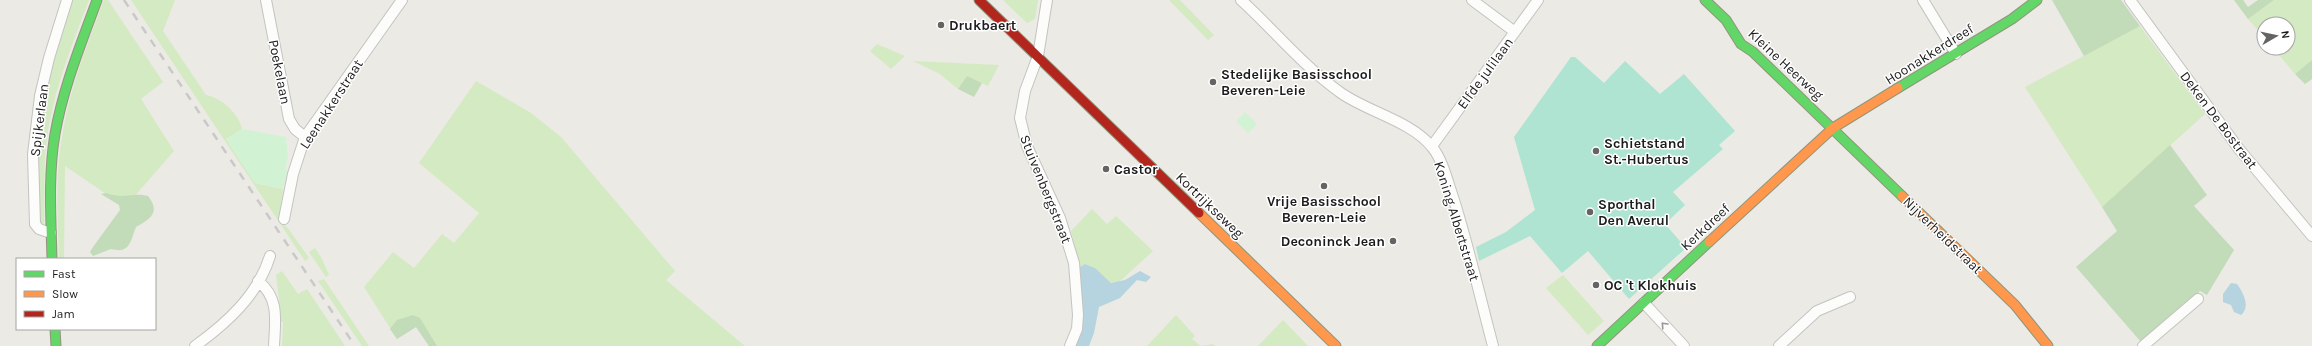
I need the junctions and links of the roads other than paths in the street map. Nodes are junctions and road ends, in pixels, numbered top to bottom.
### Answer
1 (67, 0) edge
2 (266, 0) edge
3 (402, 0) edge
4 (979, 0) edge
5 (1047, 0) edge
6 (1472, 0) edge
7 (1538, 0) edge
8 (1705, 0) edge
9 (1923, 0) edge
10 (2037, 0) edge
11 (2130, 0) edge
12 (97, 2) edge
13 (1248, 2) edge
14 (1514, 32) junction
15 (1956, 54) junction
16 (1038, 56) junction
17 (1834, 128) junction
18 (305, 137) junction
19 (1432, 146) junction
20 (284, 219) dead end
21 (51, 233) junction
22 (2312, 236) edge
23 (270, 256) dead end
24 (52, 258) edge
25 (258, 281) junction
26 (1850, 297) dead end
27 (2198, 299) dead end
28 (1644, 303) junction
29 (55, 330) edge
30 (56, 346) edge
31 (195, 346) edge
32 (274, 346) edge
33 (1070, 346) edge
34 (1336, 346) edge
35 (1493, 346) edge
36 (1597, 346) edge
37 (1684, 346) edge
38 (1779, 346) edge
39 (2048, 346) edge
40 (2143, 346) edge

1 - 21 street, Spijkerlaan
2 - 18 street, Poekelaan
3 - 18 street, Leenakkerstraat
4 - 16 street, Kortrijkseweg
5 - 16 street, Stuivenbergstraat
6 - 14 street
7 - 14 street, Elfde julilaan
8 - 17 street, Kleine Heerweg
9 - 15 street
10 - 15 street, Hoonakkerdreef
11 - 22 street, Deken De Bostraat
12 - 21 street, Spijkerlaan
13 - 19 street, Koning Albertstraat
14 - 19 street, Elfde julilaan
15 - 17 street, Hoonakkerdreef
16 - 33 street, Stuivenbergstraat
16 - 34 street, Kortrijkseweg
17 - 28 street, Kerkdreef
17 - 39 street, Nijverheidstraat
18 - 20 street, Leenakkerstraat
19 - 35 street, Koning Albertstraat
21 - 24 street, Spijkerlaan
23 - 25 street
25 - 31 street
25 - 32 street
26 - 38 street
27 - 40 street
28 - 36 street, Kerkdreef
37 -> 28 street
29 - 30 street

